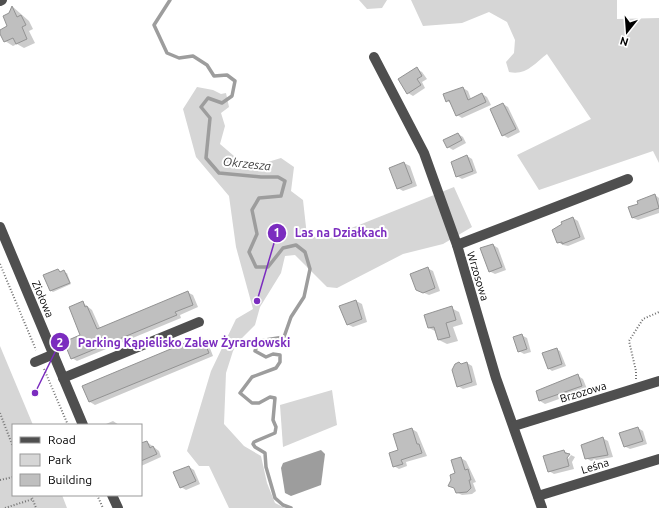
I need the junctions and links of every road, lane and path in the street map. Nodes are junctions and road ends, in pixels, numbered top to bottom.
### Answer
1 (374, 57) dead end
2 (628, 179) dead end
3 (0, 227) edge
4 (457, 245) junction
5 (0, 264) edge
6 (659, 312) edge
7 (198, 322) dead end
8 (54, 354) junction
9 (38, 361) junction
10 (63, 378) junction
11 (659, 381) edge
12 (636, 389) junction
13 (0, 413) edge
14 (68, 424) edge
15 (83, 424) edge
16 (514, 426) junction
17 (12, 444) edge
18 (659, 459) edge
19 (12, 476) edge
20 (0, 480) edge
21 (32, 496) edge
22 (97, 496) edge
23 (112, 496) edge
24 (538, 496) junction
25 (33, 499) junction
26 (5, 508) edge
27 (36, 508) edge
28 (103, 508) edge
29 (118, 508) edge
30 (542, 508) edge

1 - 4 street, Wrzosowa
2 - 4 street
3 - 8 street, Ziołowa
4 - 16 street, Wrzosowa
5 - 9 path
6 - 12 path
7 - 10 street
8 - 9 street
8 - 10 street, Ziołowa
9 - 14 path
10 - 15 street, Ziołowa
11 - 12 street, Brzozowa
12 - 16 street, Brzozowa
13 - 17 path
16 - 24 street, Wrzosowa
18 - 24 street, Leśna
19 - 20 path
21 - 25 path
22 - 28 path
23 - 29 street
24 - 30 street, Wrzosowa
25 - 26 path
25 - 27 path

